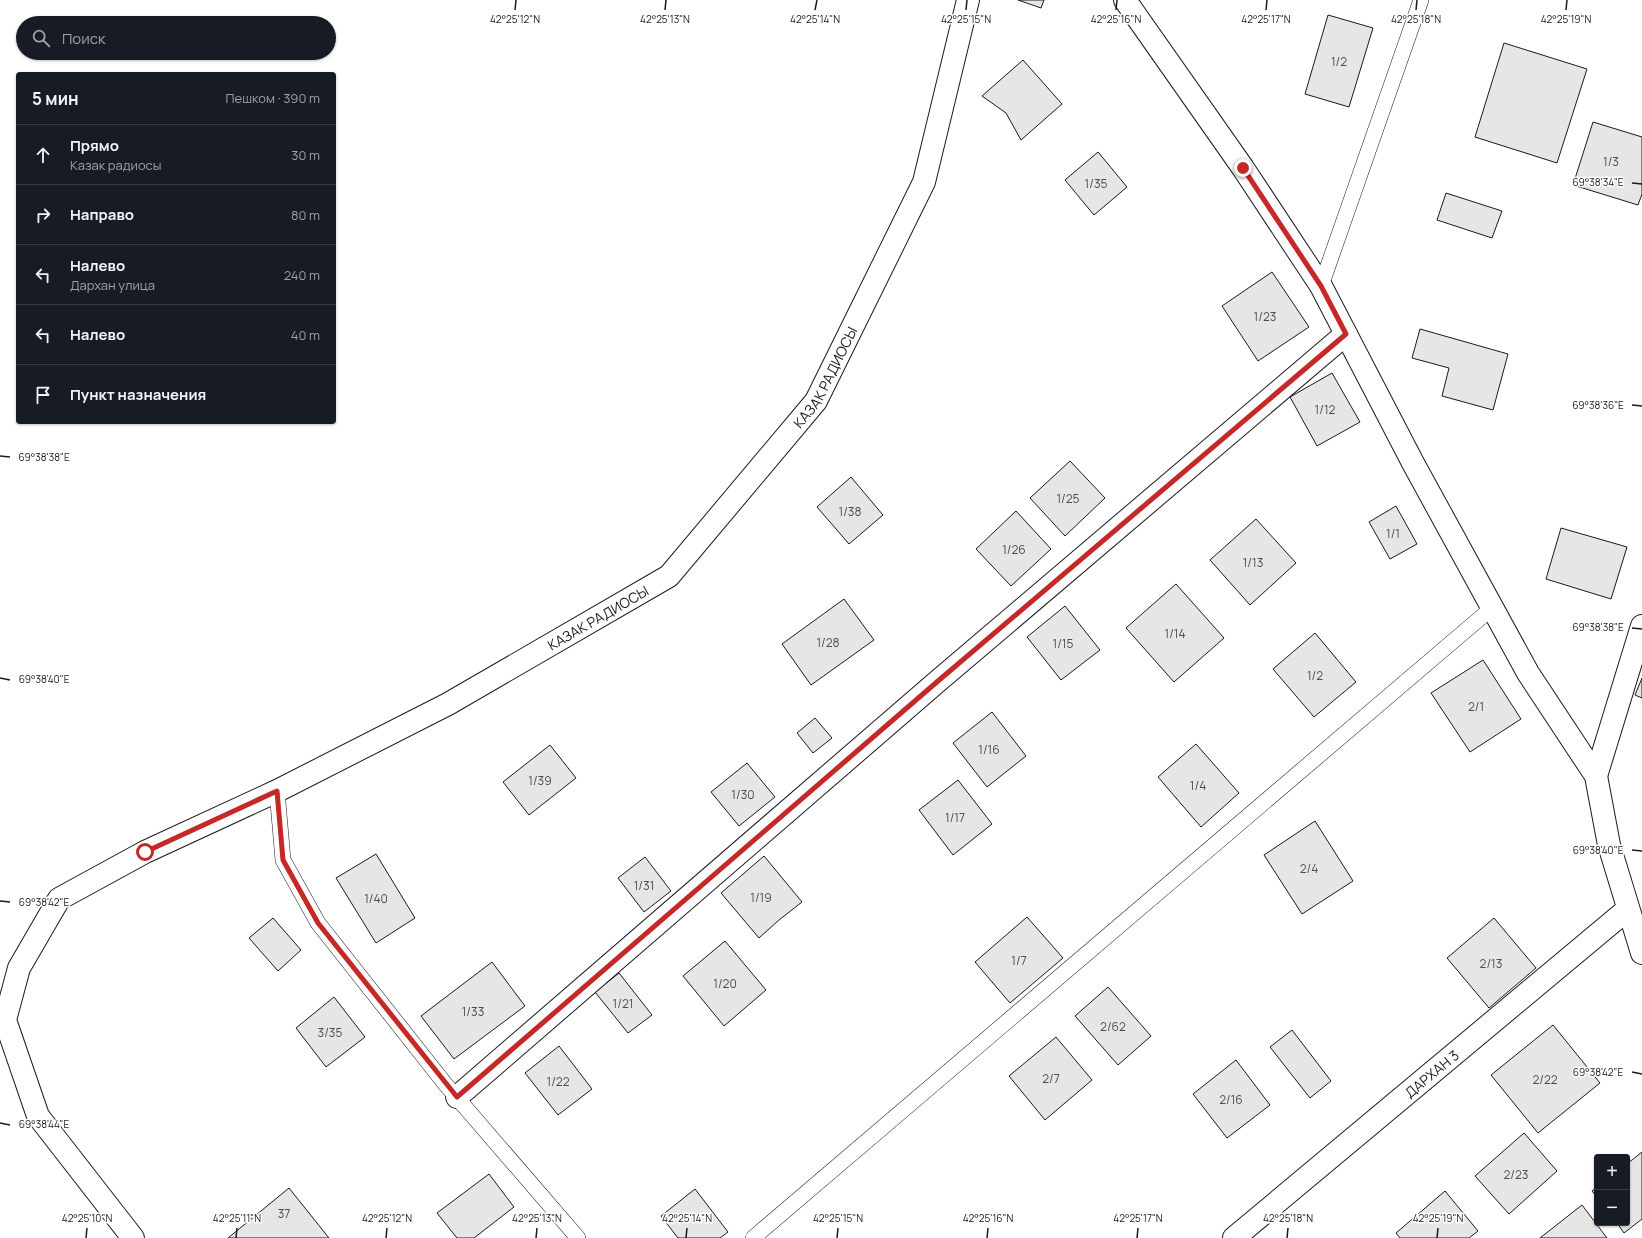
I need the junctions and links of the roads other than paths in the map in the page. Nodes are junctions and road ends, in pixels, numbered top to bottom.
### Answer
1 (968, 0) edge
2 (1125, 0) edge
3 (1422, 0) edge
4 (1321, 286) junction
5 (1346, 334) junction
6 (1492, 608) junction
7 (1642, 626) edge
8 (1596, 776) junction
9 (277, 791) junction
10 (1628, 909) junction
11 (1642, 953) edge
12 (3, 1020) edge
13 (457, 1097) junction
14 (133, 1238) edge
15 (578, 1238) edge
16 (753, 1238) edge
17 (1234, 1238) edge

1 - 9 street, КАЗАК РАДИОСЫ
2 - 4 street
3 - 4 lane
4 - 5 street
5 - 6 street
5 - 13 street
6 - 8 street
6 - 16 lane
7 - 8 street
8 - 10 street
9 - 12 street, КАЗАК РАДИОСЫ
9 - 13 lane
10 - 11 street
10 - 17 street, ДАРХАН 3
12 - 14 street
13 - 15 lane

